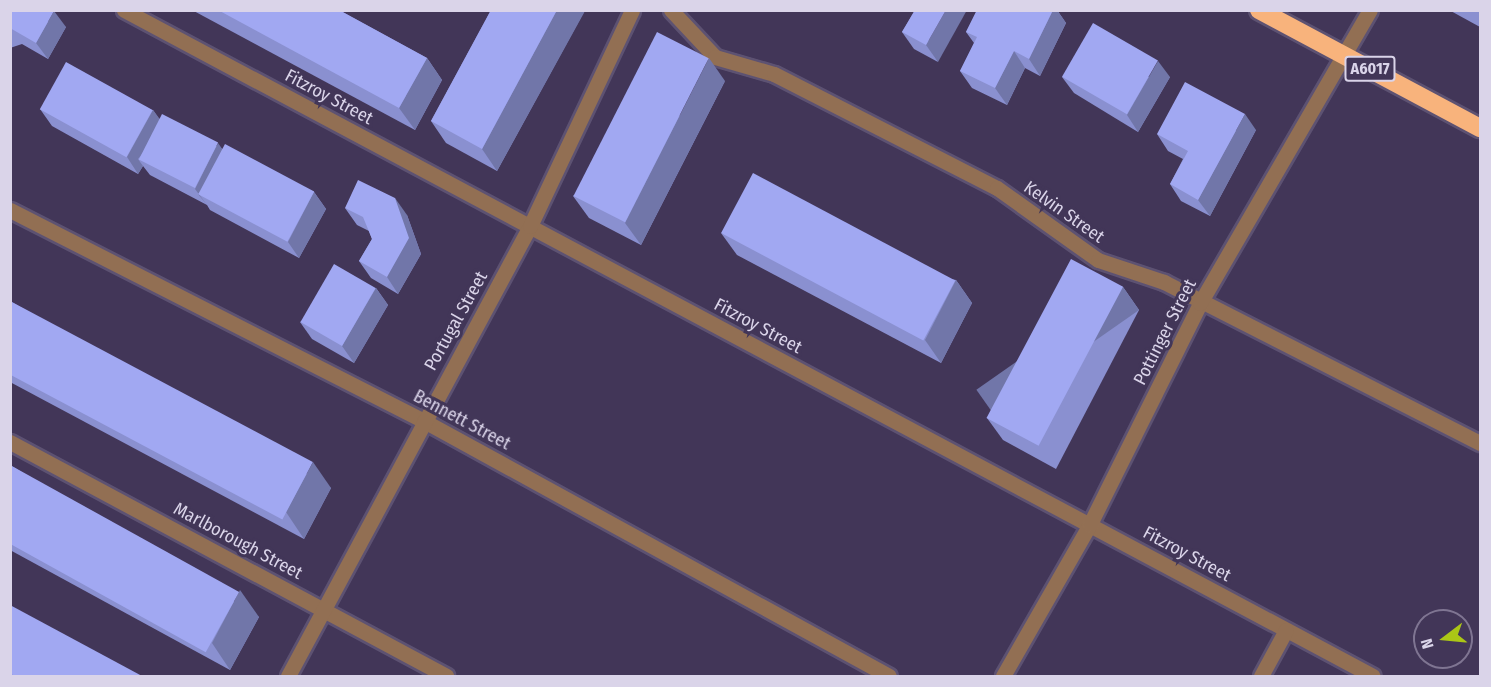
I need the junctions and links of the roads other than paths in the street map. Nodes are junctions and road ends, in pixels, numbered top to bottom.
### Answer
1 (124, 10) edge
2 (632, 10) edge
3 (671, 10) edge
4 (1259, 10) edge
5 (1371, 10) edge
6 (1346, 56) junction
7 (1480, 128) edge
8 (10, 210) edge
9 (530, 226) junction
10 (1200, 303) junction
11 (424, 420) junction
12 (10, 442) edge
13 (1480, 443) edge
14 (1090, 524) junction
15 (323, 609) junction
16 (1286, 630) junction
17 (288, 676) edge
18 (446, 676) edge
19 (889, 676) edge
20 (1003, 676) edge
21 (1261, 676) edge
22 (1373, 676) edge

1 - 9 street, Fitzroy Street
2 - 9 street, Portugal Street
3 - 10 street, Kelvin Street
4 - 6 highway, A6017
5 - 6 street, Pottinger Street
6 - 7 highway, A6017
6 - 10 street, Pottinger Street
8 - 11 street, Bennett Street
9 - 11 street, Portugal Street
9 - 14 street, Fitzroy Street
10 - 13 street, Kelvin Street
10 - 14 street, Pottinger Street
11 - 15 street, Portugal Street
11 - 19 street, Bennett Street
12 - 15 street, Marlborough Street
14 - 16 street, Fitzroy Street
14 - 20 street, Pottinger Street
15 - 17 street, Portugal Street
15 - 18 street, Marlborough Street
16 - 21 street
16 - 22 street, Fitzroy Street

